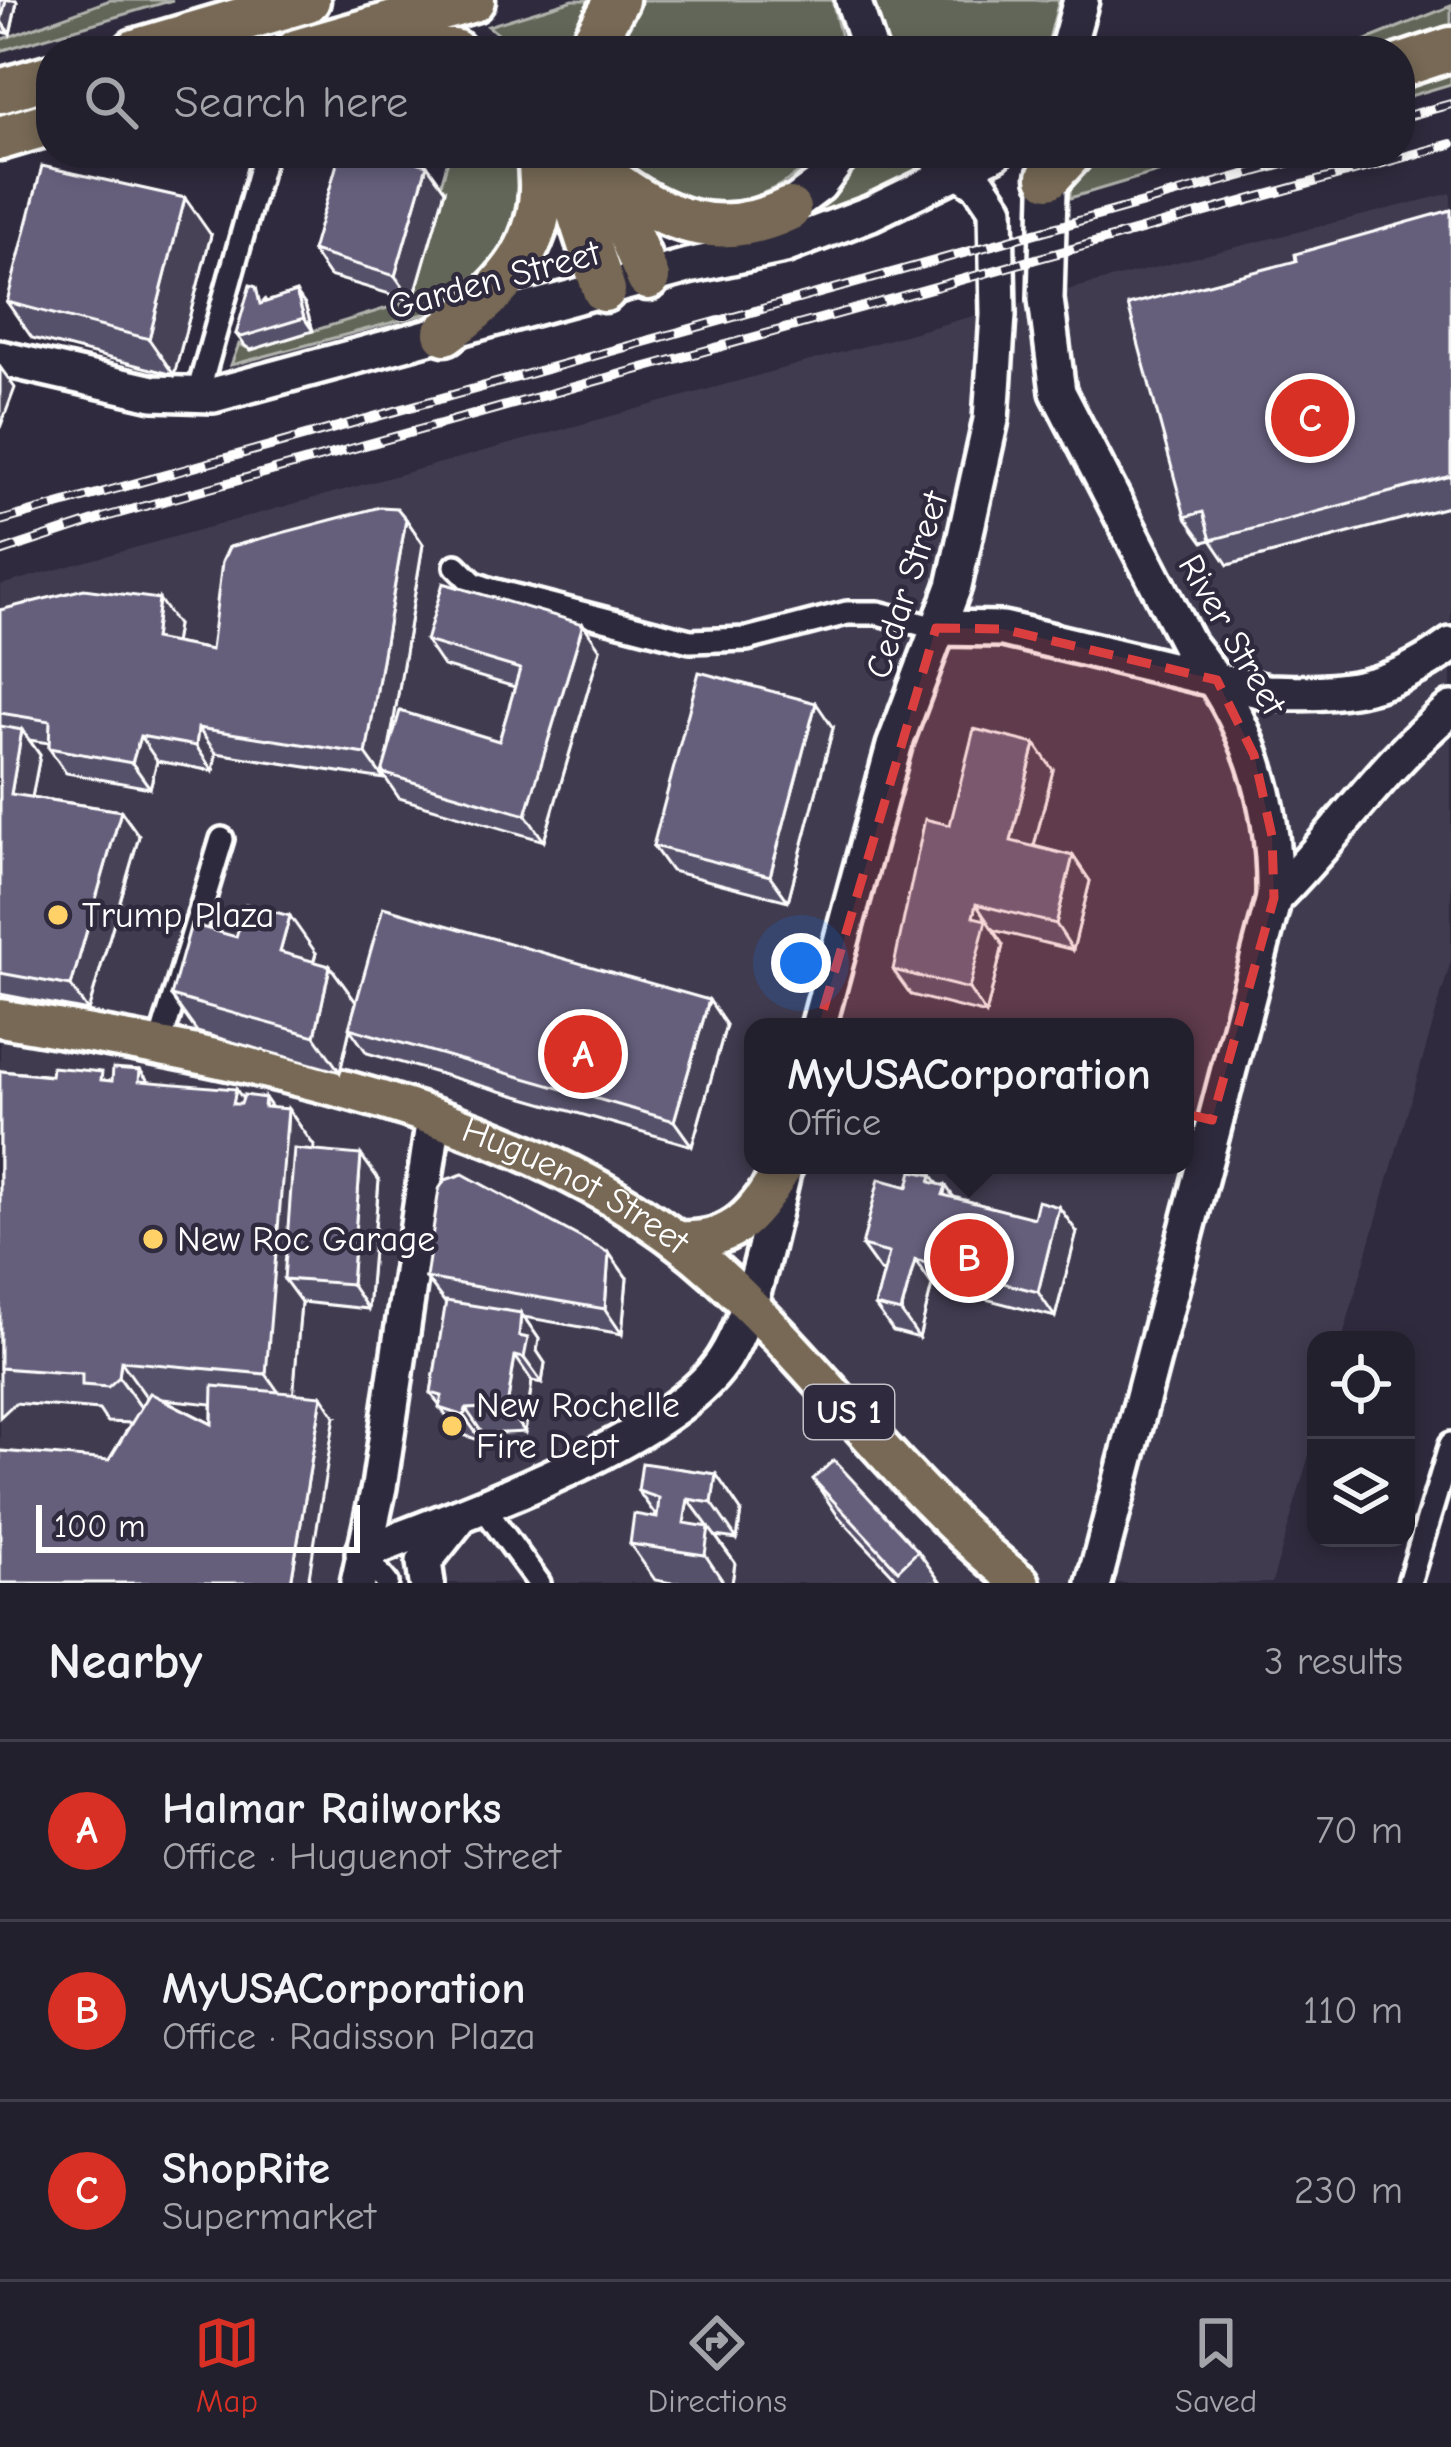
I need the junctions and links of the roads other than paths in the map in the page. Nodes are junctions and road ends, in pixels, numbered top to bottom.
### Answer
1 (308, 0) edge
2 (472, 0) edge
3 (616, 0) edge
4 (1081, 0) edge
5 (186, 36) edge
6 (348, 36) edge
7 (596, 36) edge
8 (1071, 36) edge
9 (1451, 49) edge
10 (1415, 61) edge
11 (36, 80) edge
12 (0, 91) edge
13 (36, 128) edge
14 (0, 139) edge
15 (262, 168) edge
16 (539, 168) edge
17 (564, 168) edge
18 (603, 168) edge
19 (605, 168) edge
20 (831, 168) edge
21 (934, 168) edge
22 (955, 168) edge
23 (1057, 168) edge
24 (789, 209) junction
25 (668, 272) junction
26 (604, 290) junction
27 (445, 333) junction
28 (0, 358) edge
29 (196, 397) junction
30 (456, 566) dead end
31 (936, 628) junction
32 (1451, 645) edge
33 (1217, 680) junction
34 (1451, 710) edge
35 (222, 839) dead end
36 (1274, 898) junction
37 (0, 1018) edge
38 (820, 1018) edge
39 (159, 1047) junction
40 (1199, 1117) edge
41 (434, 1118) junction
42 (779, 1174) edge
43 (782, 1174) edge
44 (1186, 1174) edge
45 (677, 1240) junction
46 (746, 1301) junction
47 (1451, 1444) edge
48 (473, 1509) junction
49 (361, 1568) edge
50 (387, 1583) edge
51 (427, 1583) edge
52 (538, 1583) edge
53 (1021, 1583) edge
54 (1094, 1583) edge
55 (1409, 1583) edge

1 - 5 highway
2 - 6 highway
3 - 7 highway
4 - 8 main road
9 - 10 highway
11 - 12 highway
13 - 14 highway
15 - 29 street
16 - 27 highway
17 - 26 highway
18 - 25 highway
19 - 24 highway
20 - 24 main road
21 - 25 main road, Garden Street
22 - 31 main road, Cedar Street
23 - 33 main road, River Street
24 - 25 main road
25 - 26 main road, Garden Street
26 - 27 main road, Garden Street
27 - 29 main road, Garden Street
28 - 29 main road, Garden Street
30 - 31 street
31 - 33 main road
31 - 38 main road, Cedar Street
32 - 33 main road
33 - 36 main road, River Street
34 - 36 main road
35 - 39 street
36 - 40 main road, River Street
37 - 39 main road, Huguenot Street / US 1
39 - 41 main road, Huguenot Street / US 1
41 - 45 main road, Huguenot Street / US 1
41 - 49 main road
42 - 45 main road
43 - 46 main road
44 - 54 main road, River Street
45 - 46 main road, Huguenot Street / US 1
46 - 48 main road
46 - 53 main road, Huguenot Street / US 1
47 - 55 street
48 - 49 main road
48 - 51 main road
48 - 52 street
49 - 50 street

